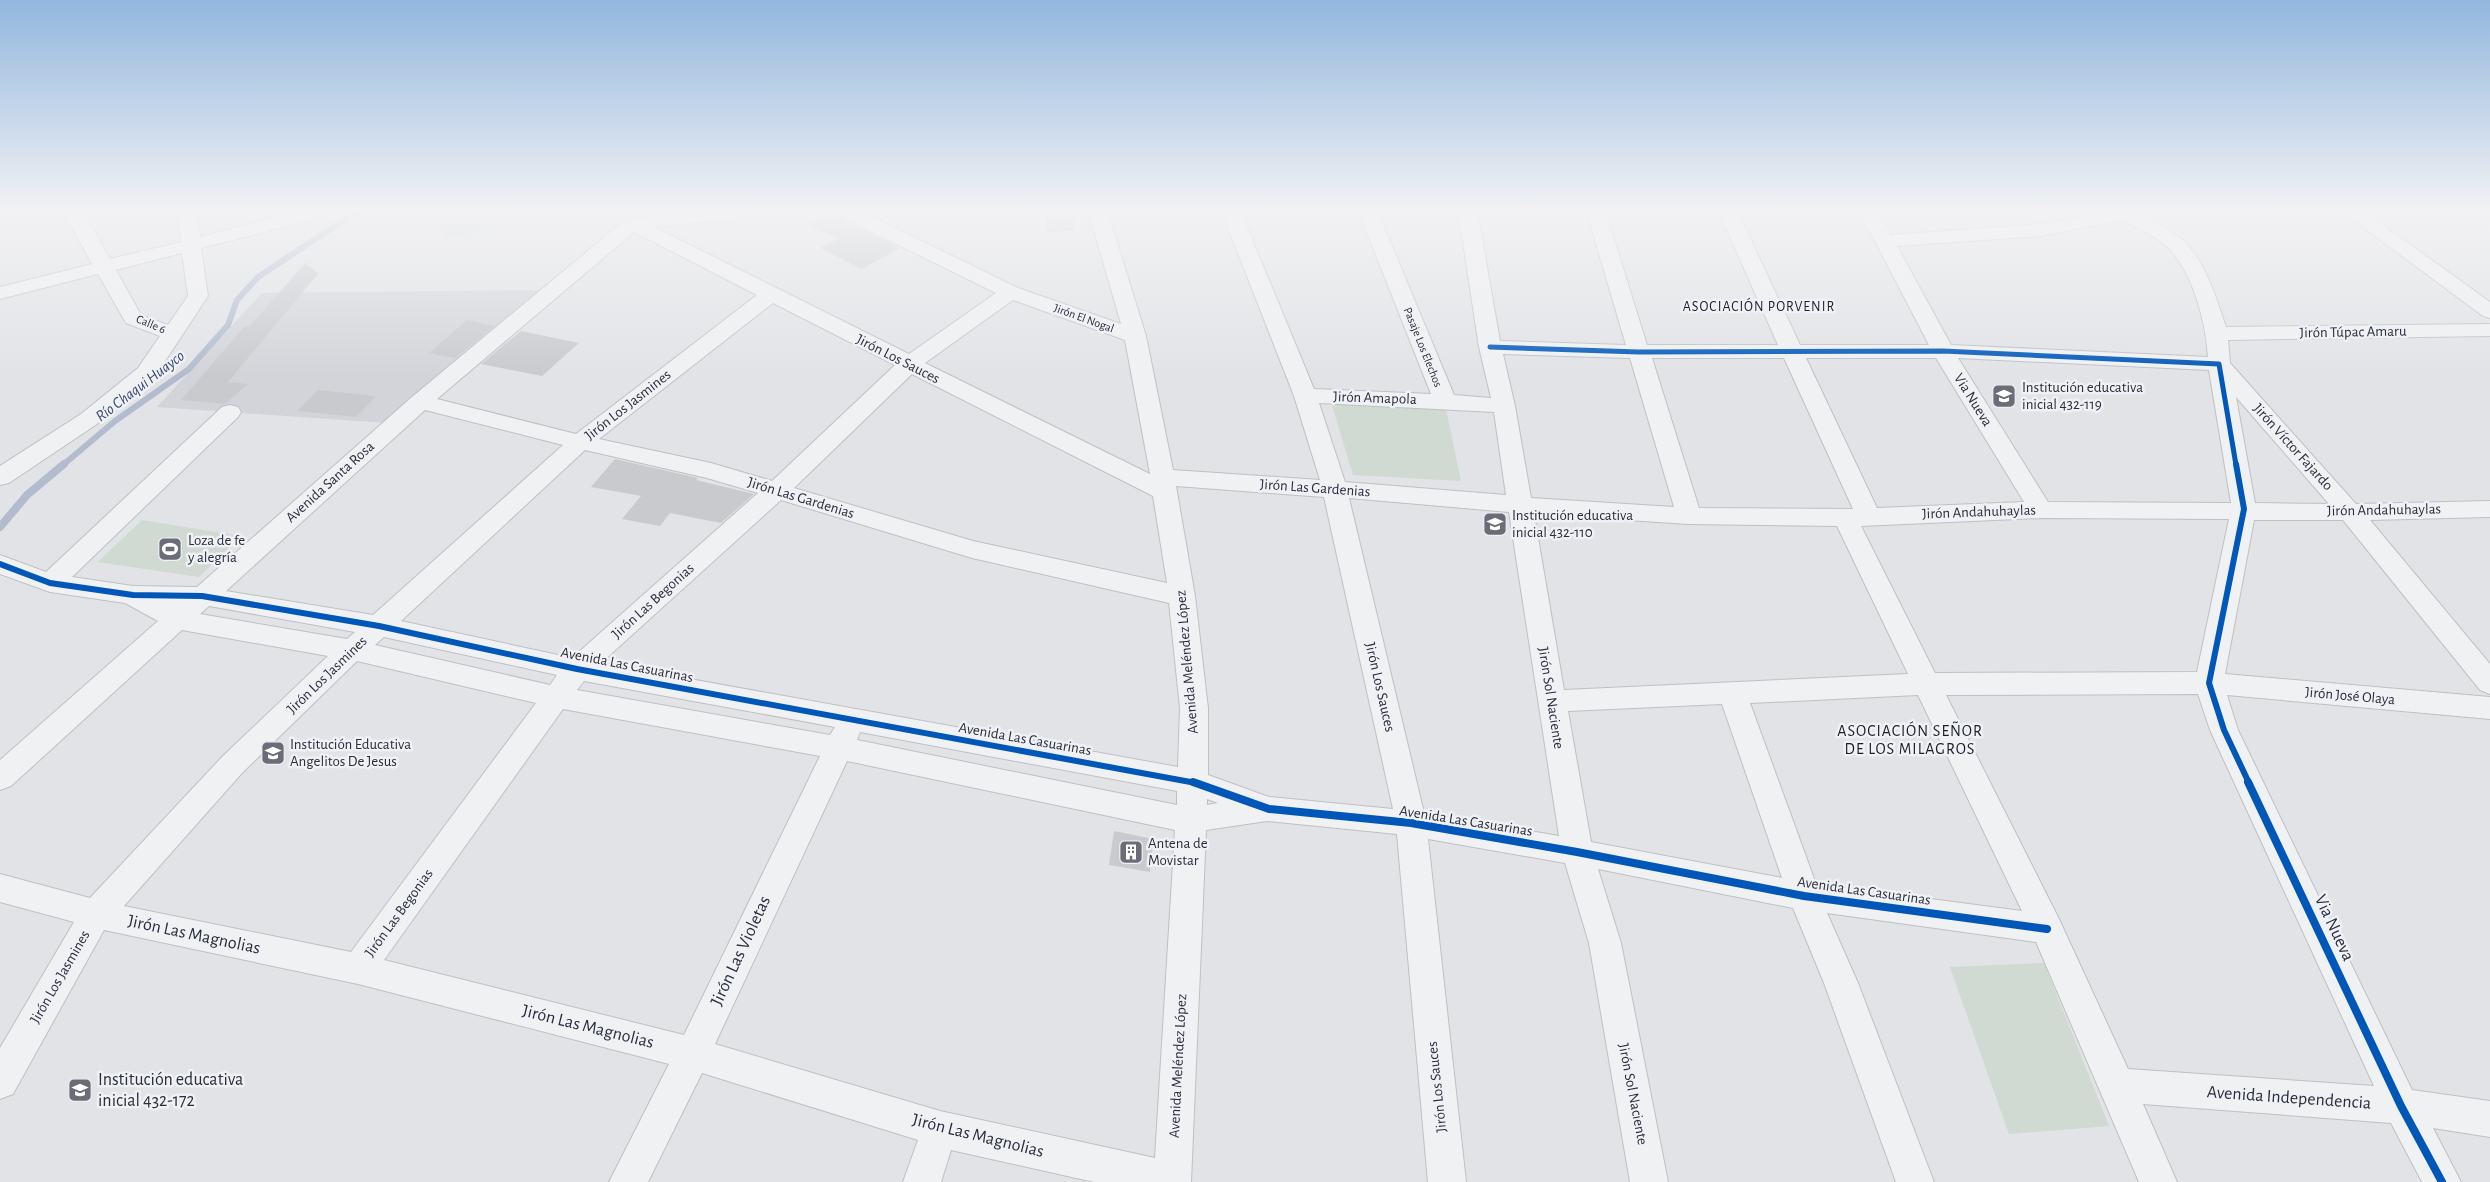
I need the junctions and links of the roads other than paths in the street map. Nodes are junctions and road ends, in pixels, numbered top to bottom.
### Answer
1 (106, 265) edge
2 (193, 265) edge
3 (583, 265) edge
4 (714, 265) edge
5 (956, 265) edge
6 (1114, 265) edge
7 (1252, 265) edge
8 (1390, 265) edge
9 (1476, 265) edge
10 (1612, 265) edge
11 (1753, 265) edge
12 (1898, 265) edge
13 (2191, 265) edge
14 (2425, 265) edge
15 (102, 266) junction
16 (1011, 292) junction
17 (0, 293) edge
18 (771, 294) junction
19 (2490, 312) edge
20 (2490, 330) edge
21 (171, 333) junction
22 (2217, 334) junction
23 (1135, 336) junction
24 (1490, 347) junction
25 (1943, 351) junction
26 (1639, 352) junction
27 (1793, 352) junction
28 (909, 364) junction
29 (2220, 364) junction
30 (1305, 396) junction
31 (1445, 401) junction
32 (420, 402) junction
33 (1504, 406) junction
34 (230, 412) dead end
35 (580, 442) junction
36 (0, 477) edge
37 (1163, 485) junction
38 (777, 490) junction
39 (1335, 490) junction
40 (1468, 499) joint
41 (1519, 505) junction
42 (2244, 509) junction
43 (2490, 509) edge
44 (2041, 510) junction
45 (2350, 512) junction
46 (1688, 516) junction
47 (1857, 517) junction
48 (0, 564) edge
49 (50, 583) junction
50 (133, 595) junction
51 (202, 596) junction
52 (1182, 596) junction
53 (178, 620) junction
54 (378, 626) junction
55 (352, 650) junction
56 (577, 669) junction
57 (2209, 683) junction
58 (2490, 683) edge
59 (1926, 684) junction
60 (1733, 694) junction
61 (557, 697) junction
62 (1552, 701) junction
63 (2490, 708) edge
64 (854, 720) junction
65 (838, 748) junction
66 (0, 778) edge
67 (1193, 782) junction
68 (1269, 808) junction
69 (1190, 820) junction
70 (1411, 823) junction
71 (1577, 852) junction
72 (0, 888) edge
73 (1804, 896) junction
74 (96, 914) junction
75 (2048, 929) junction
76 (358, 969) junction
77 (693, 1054) junction
78 (0, 1082) edge
79 (2117, 1085) junction
80 (2401, 1106) junction
81 (2490, 1120) edge
82 (940, 1130) junction
83 (628, 1182) edge
84 (922, 1182) edge
85 (1172, 1182) edge
86 (1447, 1182) edge
87 (1649, 1182) edge
88 (1915, 1182) edge
89 (2158, 1182) edge
90 (2442, 1182) edge

1 - 15 street
2 - 21 street
3 - 32 street, Avenida Santa Rosa
4 - 18 street, Jirón Los Sauces
5 - 16 street, Jirón El Nogal
6 - 23 street, Avenida Meléndez López
7 - 30 street, Jirón Los Sauces
8 - 31 street, Pasaje Los Elechos
9 - 24 street, Jirón Sol Naciente
10 - 26 street
11 - 27 street
12 - 25 street, Via Nueva
13 - 22 street
14 - 19 street
15 - 17 street
15 - 21 street, Calle 6
16 - 23 street, Jirón El Nogal
16 - 28 street, Jirón Las Begonias
18 - 28 street, Jirón Los Sauces
18 - 35 street, Jirón Los Jasmines
20 - 22 street, Jirón Túpac Amaru
21 - 36 street
22 - 29 street
23 - 37 street, Avenida Meléndez López
24 - 26 street
24 - 33 street, Jirón Sol Naciente
25 - 27 street
25 - 29 street
25 - 44 street, Via Nueva
26 - 27 street
26 - 46 street
27 - 47 street
28 - 37 street, Jirón Los Sauces
28 - 38 street, Jirón Las Begonias
29 - 42 street
29 - 45 street, Jirón Víctor Fajardo
30 - 31 street, Jirón Amapola
30 - 39 street, Jirón Los Sauces
31 - 33 street, Jirón Amapola
32 - 35 street, Jirón Las Gardenias
32 - 51 street, Avenida Santa Rosa
33 - 41 street, Jirón Sol Naciente
34 - 49 street
35 - 38 street, Jirón Las Gardenias
35 - 54 street, Jirón Los Jasmines
37 - 39 street, Jirón Las Gardenias
37 - 52 street, Avenida Meléndez López
38 - 52 street, Jirón Las Gardenias
38 - 56 street, Jirón Las Begonias
39 - 40 street, Jirón Las Gardenias
39 - 70 street, Jirón Los Sauces
40 - 41 street, Jirón Andahuhaylas
41 - 46 street, Jirón Andahuhaylas
41 - 62 street, Jirón Sol Naciente
42 - 44 street, Jirón Andahuhaylas
42 - 45 street, Jirón Andahuhaylas
42 - 57 street
43 - 45 street, Jirón Andahuhaylas
44 - 47 street, Jirón Andahuhaylas
45 - 58 street, Jirón Víctor Fajardo
46 - 47 street, Jirón Andahuhaylas
47 - 59 street
48 - 49 street, Avenida Las Casuarinas
49 - 50 street, Avenida Las Casuarinas
50 - 51 street, Avenida Las Casuarinas
50 - 53 street, Avenida Las Casuarinas
51 - 53 street, Avenida Santa Rosa
51 - 54 street, Avenida Las Casuarinas
52 - 67 street, Avenida Meléndez López
53 - 55 street, Avenida Las Casuarinas
53 - 66 street, Avenida Santa Rosa
54 - 55 street, Jirón Los Jasmines
54 - 56 street, Avenida Las Casuarinas
55 - 61 street, Avenida Las Casuarinas
55 - 74 street, Jirón Los Jasmines
56 - 61 street, Jirón Las Begonias
56 - 64 street, Avenida Las Casuarinas
57 - 59 street
57 - 63 street, Jirón José Olaya
57 - 80 street, Via Nueva
59 - 60 street
59 - 75 street
60 - 62 street
60 - 73 street
61 - 65 street, Avenida Las Casuarinas
61 - 76 street, Jirón Las Begonias
62 - 71 street, Jirón Sol Naciente
64 - 65 street, Jirón Las Violetas
64 - 67 street, Avenida Las Casuarinas
65 - 69 street, Avenida Las Casuarinas
65 - 77 street, Jirón Las Violetas
67 - 68 street, Avenida Las Casuarinas
67 - 69 street, Avenida Meléndez López
68 - 69 street, Avenida Las Casuarinas
68 - 70 street, Avenida Las Casuarinas
69 - 85 street, Avenida Meléndez López
70 - 71 street, Avenida Las Casuarinas
70 - 86 street, Jirón Los Sauces
71 - 73 street, Avenida Las Casuarinas
71 - 87 street, Jirón Sol Naciente
72 - 74 street, Jirón Las Magnolias
73 - 75 street, Avenida Las Casuarinas
73 - 88 street
74 - 76 street, Jirón Las Magnolias
74 - 78 street, Jirón Los Jasmines
75 - 79 street
76 - 77 street, Jirón Las Magnolias
77 - 82 street, Jirón Las Magnolias
77 - 83 street, Jirón Las Violetas
79 - 80 street, Avenida Independencia
79 - 89 street
80 - 81 street, Avenida Independencia
80 - 90 street, Via Nueva
82 - 84 street
82 - 85 street, Jirón Las Magnolias

